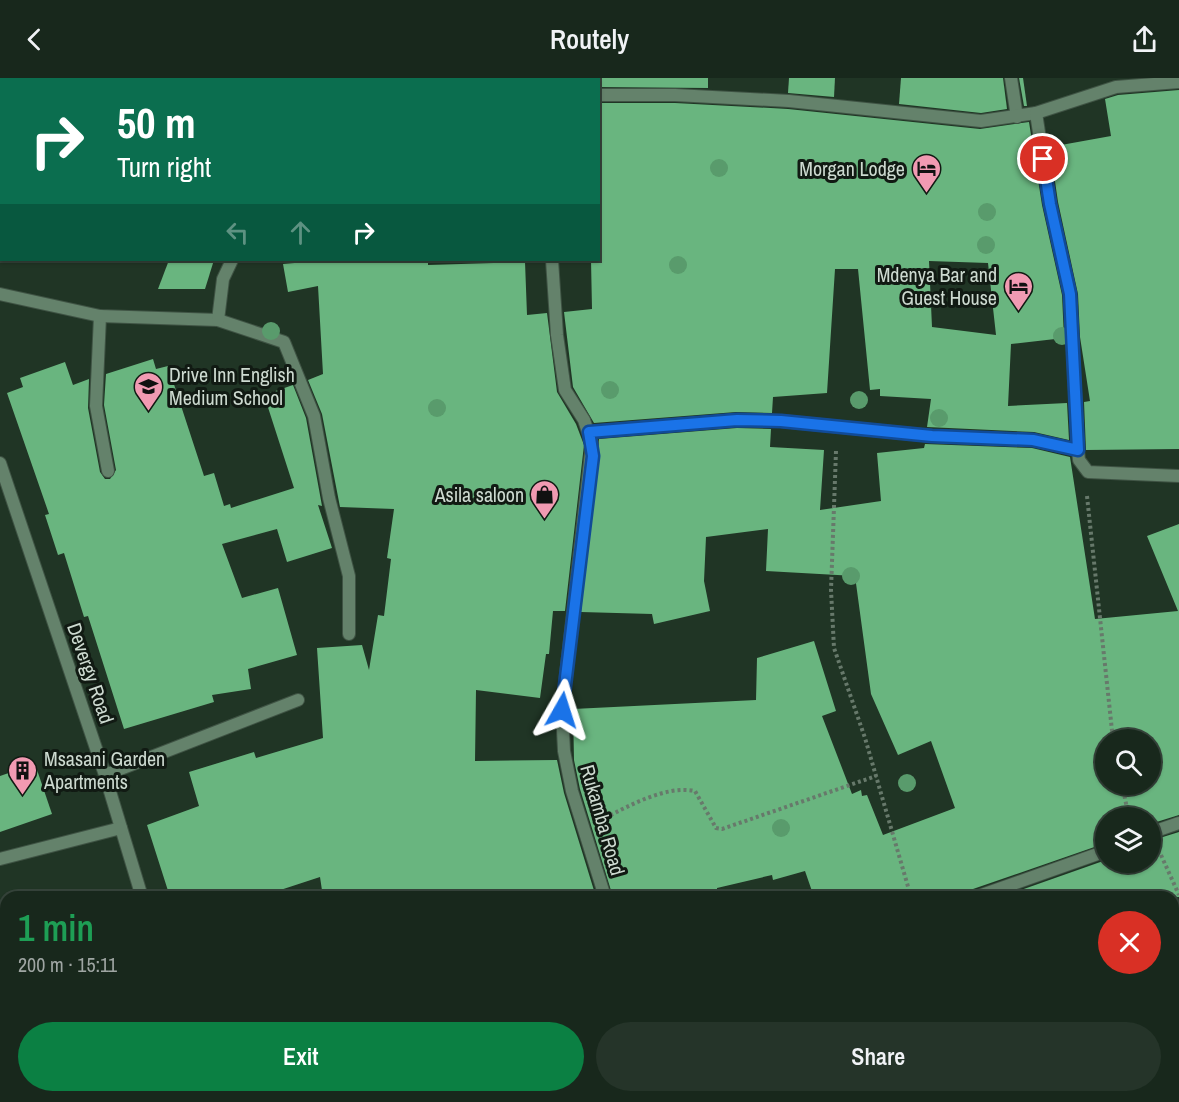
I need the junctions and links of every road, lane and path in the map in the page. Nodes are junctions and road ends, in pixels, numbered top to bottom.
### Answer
1 (1011, 78) edge
2 (1179, 82) edge
3 (600, 95) edge
4 (1036, 113) junction
5 (1017, 117) junction
6 (232, 261) edge
7 (552, 261) edge
8 (0, 294) edge
9 (100, 316) junction
10 (218, 320) junction
11 (837, 428) junction
12 (589, 432) junction
13 (1078, 450) junction
14 (0, 463) edge
15 (108, 471) dead end
16 (1088, 472) junction
17 (1179, 476) edge
18 (349, 634) dead end
19 (298, 700) dead end
20 (1112, 729) edge
21 (105, 775) junction
22 (876, 776) junction
23 (1179, 823) edge
24 (121, 828) junction
25 (1161, 830) edge
26 (585, 832) junction
27 (1095, 855) edge
28 (1161, 855) edge
29 (0, 859) edge
30 (140, 891) edge
31 (603, 891) edge
32 (909, 891) edge
33 (993, 891) edge
34 (1177, 891) edge

1 - 5 street
2 - 4 street
3 - 5 street
4 - 5 street
4 - 13 street
6 - 10 street
7 - 12 street, Rukamba Road
8 - 9 street
9 - 10 street
9 - 15 street
10 - 18 street
11 - 12 street
11 - 13 street
11 - 22 path
12 - 26 street, Rukamba Road
13 - 16 street
14 - 21 street, Devergy Road
16 - 17 street
16 - 20 path
19 - 21 street
21 - 24 street, Devergy Road
22 - 26 path
22 - 32 path
23 - 25 street
24 - 29 street
24 - 30 street, Devergy Road
26 - 31 street, Rukamba Road
27 - 33 street
28 - 34 path

